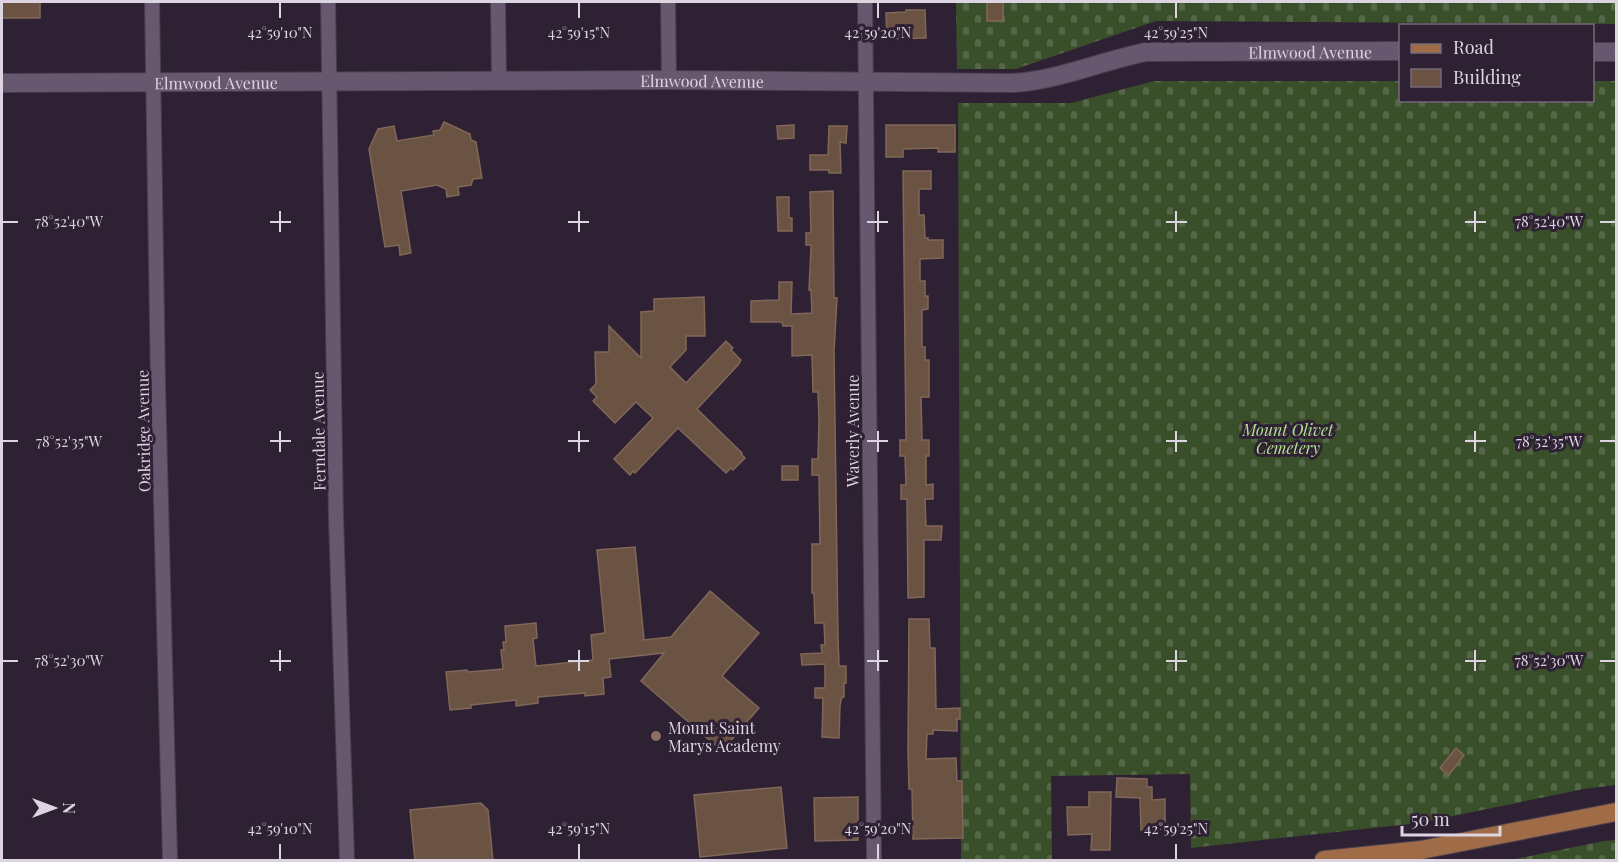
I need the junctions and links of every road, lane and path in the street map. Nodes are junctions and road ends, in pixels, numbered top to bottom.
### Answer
1 (152, 2) edge
2 (328, 2) edge
3 (498, 2) edge
4 (668, 2) edge
5 (865, 2) edge
6 (1399, 51) edge
7 (1594, 52) edge
8 (1617, 52) edge
9 (669, 80) junction
10 (500, 81) junction
11 (866, 81) junction
12 (153, 82) junction
13 (330, 82) junction
14 (2, 83) edge
15 (1617, 812) edge
16 (170, 861) edge
17 (347, 861) edge
18 (874, 861) edge
19 (1324, 861) edge

1 - 12 street, Oakridge Avenue
2 - 13 street, Ferndale Avenue
3 - 10 street
4 - 9 street
5 - 11 street, Waverly Avenue
6 - 11 street, Elmwood Avenue
7 - 8 street
9 - 10 street, Elmwood Avenue
9 - 11 street, Elmwood Avenue
10 - 13 street, Elmwood Avenue
11 - 18 street, Waverly Avenue
12 - 13 street, Elmwood Avenue
12 - 14 street, Elmwood Avenue
12 - 16 street, Oakridge Avenue
13 - 17 street, Ferndale Avenue
15 - 19 main road

